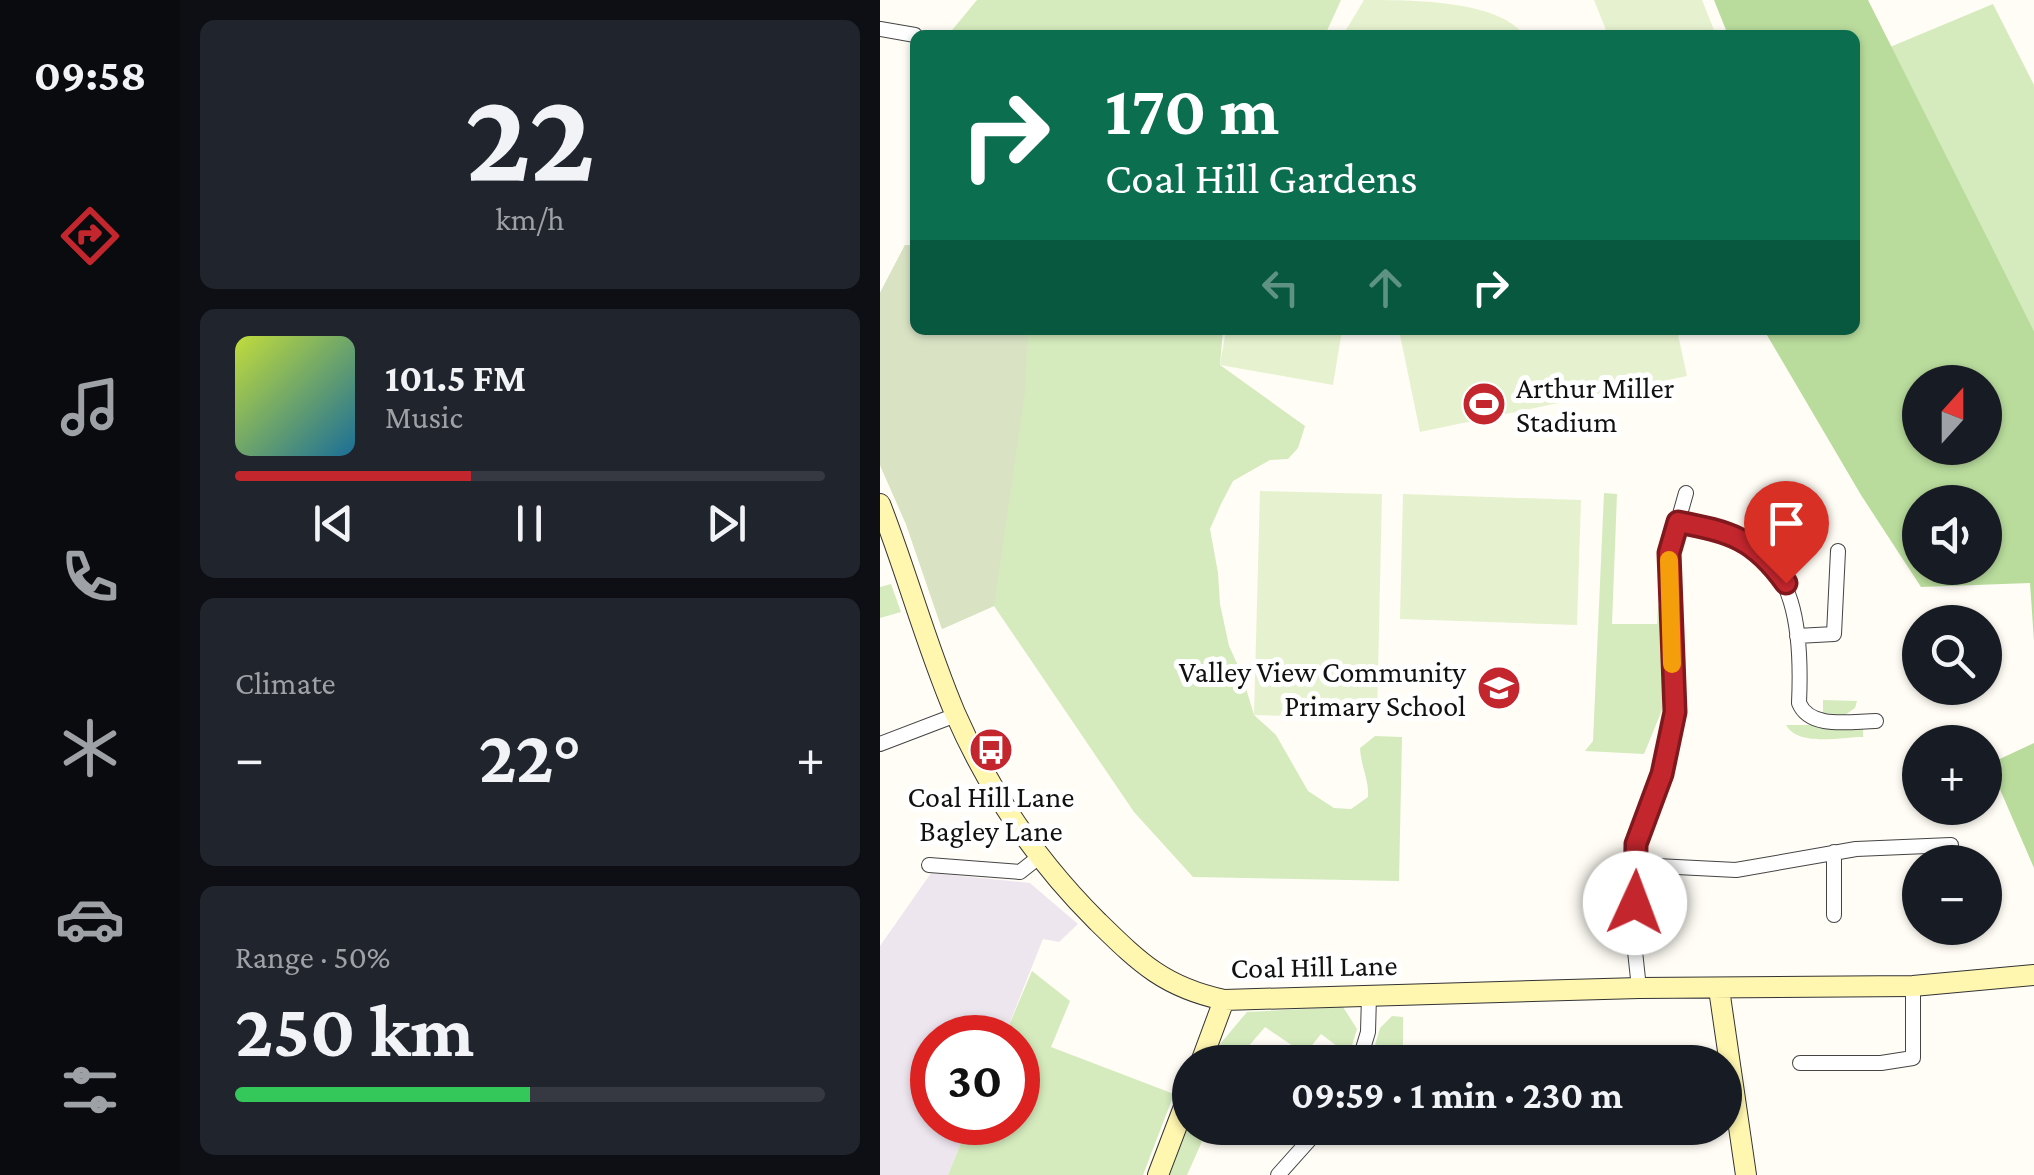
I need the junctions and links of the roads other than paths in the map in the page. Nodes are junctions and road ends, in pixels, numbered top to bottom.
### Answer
1 (880, 30) edge
2 (910, 34) edge
3 (1686, 493) dead end
4 (880, 504) edge
5 (1678, 522) junction
6 (884, 528) edge
7 (1838, 551) dead end
8 (1796, 636) junction
9 (956, 715) junction
10 (1876, 721) dead end
11 (880, 744) edge
12 (1902, 848) edge
13 (1834, 852) junction
14 (1039, 856) junction
15 (929, 865) dead end
16 (1637, 865) junction
17 (1834, 915) dead end
18 (2034, 975) edge
19 (1913, 986) junction
20 (1639, 988) junction
21 (1719, 989) junction
22 (1369, 996) junction
23 (1224, 1000) junction
24 (1207, 1045) edge
25 (1364, 1045) edge
26 (1800, 1064) dead end
27 (1172, 1138) edge
28 (1305, 1145) edge
29 (1158, 1175) edge
30 (1278, 1175) edge
31 (1746, 1175) edge

1 - 2 street
3 - 5 street
4 - 6 street, Coal Hill Lane
5 - 8 street
5 - 16 street
6 - 9 street, Coal Hill Lane
7 - 8 street
8 - 10 street
9 - 11 street
9 - 14 street, Coal Hill Lane
12 - 13 street
13 - 16 street
13 - 17 street
14 - 15 street
14 - 23 street, Coal Hill Lane
16 - 20 street
18 - 19 street, Coal Hill Lane
19 - 21 street, Coal Hill Lane
19 - 26 street
20 - 21 street, Coal Hill Lane
20 - 22 street, Coal Hill Lane
21 - 31 street
22 - 23 street, Coal Hill Lane
22 - 25 street
23 - 24 street
27 - 29 street
28 - 30 street

